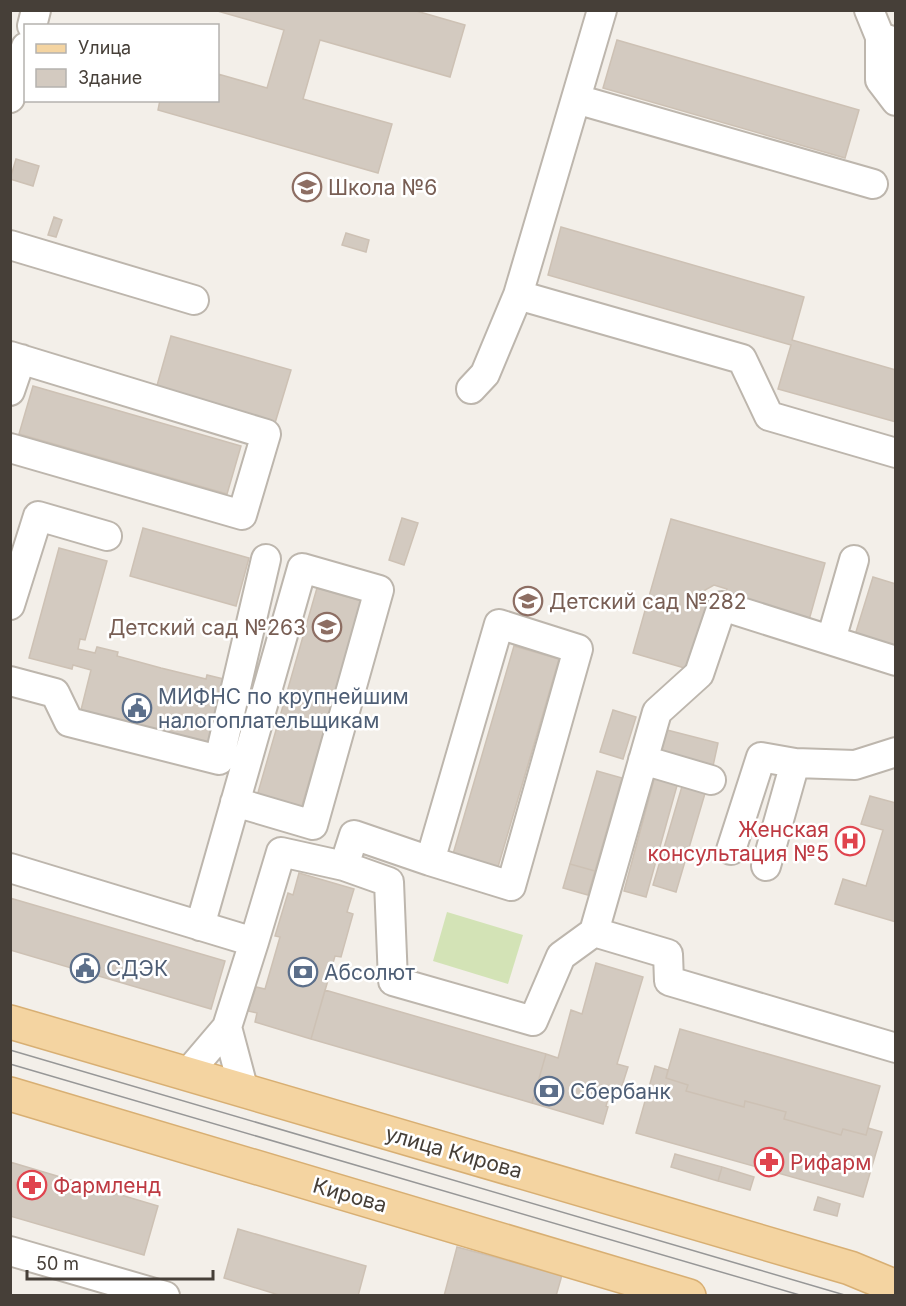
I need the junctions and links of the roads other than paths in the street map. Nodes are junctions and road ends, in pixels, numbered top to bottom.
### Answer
1 (602, 10) edge
2 (869, 10) edge
3 (888, 40) edge
4 (24, 53) edge
5 (10, 98) edge
6 (576, 99) junction
7 (896, 100) edge
8 (873, 184) dead end
9 (10, 245) edge
10 (518, 295) junction
11 (194, 300) dead end
12 (16, 358) edge
13 (471, 389) dead end
14 (10, 391) edge
15 (10, 448) edge
16 (896, 453) edge
17 (107, 536) dead end
18 (266, 559) dead end
19 (854, 560) dead end
20 (10, 605) edge
21 (831, 640) junction
22 (896, 661) edge
23 (10, 681) edge
24 (896, 752) edge
25 (643, 760) junction
26 (795, 763) junction
27 (711, 780) dead end
28 (235, 802) junction
29 (731, 850) dead end
30 (430, 861) junction
31 (344, 866) junction
32 (766, 866) dead end
33 (10, 868) edge
34 (200, 926) junction
35 (594, 932) junction
36 (254, 942) junction
37 (10, 1022) edge
38 (227, 1027) junction
39 (896, 1048) edge
40 (187, 1074) junction
41 (244, 1091) junction
42 (10, 1095) edge
43 (10, 1251) edge
44 (895, 1287) edge
45 (162, 1295) edge
46 (689, 1296) edge
47 (892, 1296) edge

1 - 6 lane
2 - 3 lane
3 - 7 lane
4 - 5 lane
6 - 8 lane
6 - 10 lane
9 - 11 lane
10 - 13 lane
10 - 16 lane
12 - 14 lane
12 - 15 lane
17 - 20 lane
18 - 23 lane
19 - 21 lane
21 - 22 lane
21 - 25 lane
24 - 26 lane
25 - 27 lane
25 - 35 lane
26 - 29 lane
26 - 32 lane
28 - 28 lane
28 - 34 lane
30 - 30 lane
30 - 31 lane
31 - 35 lane
31 - 36 lane
33 - 34 lane
34 - 36 lane
35 - 39 lane
36 - 38 lane
37 - 40 main road, улица Кирова
38 - 40 lane
38 - 41 lane
40 - 41 main road, улица Кирова
41 - 44 main road, улица Кирова
42 - 46 main road, Кирова
43 - 45 lane
44 - 47 main road

